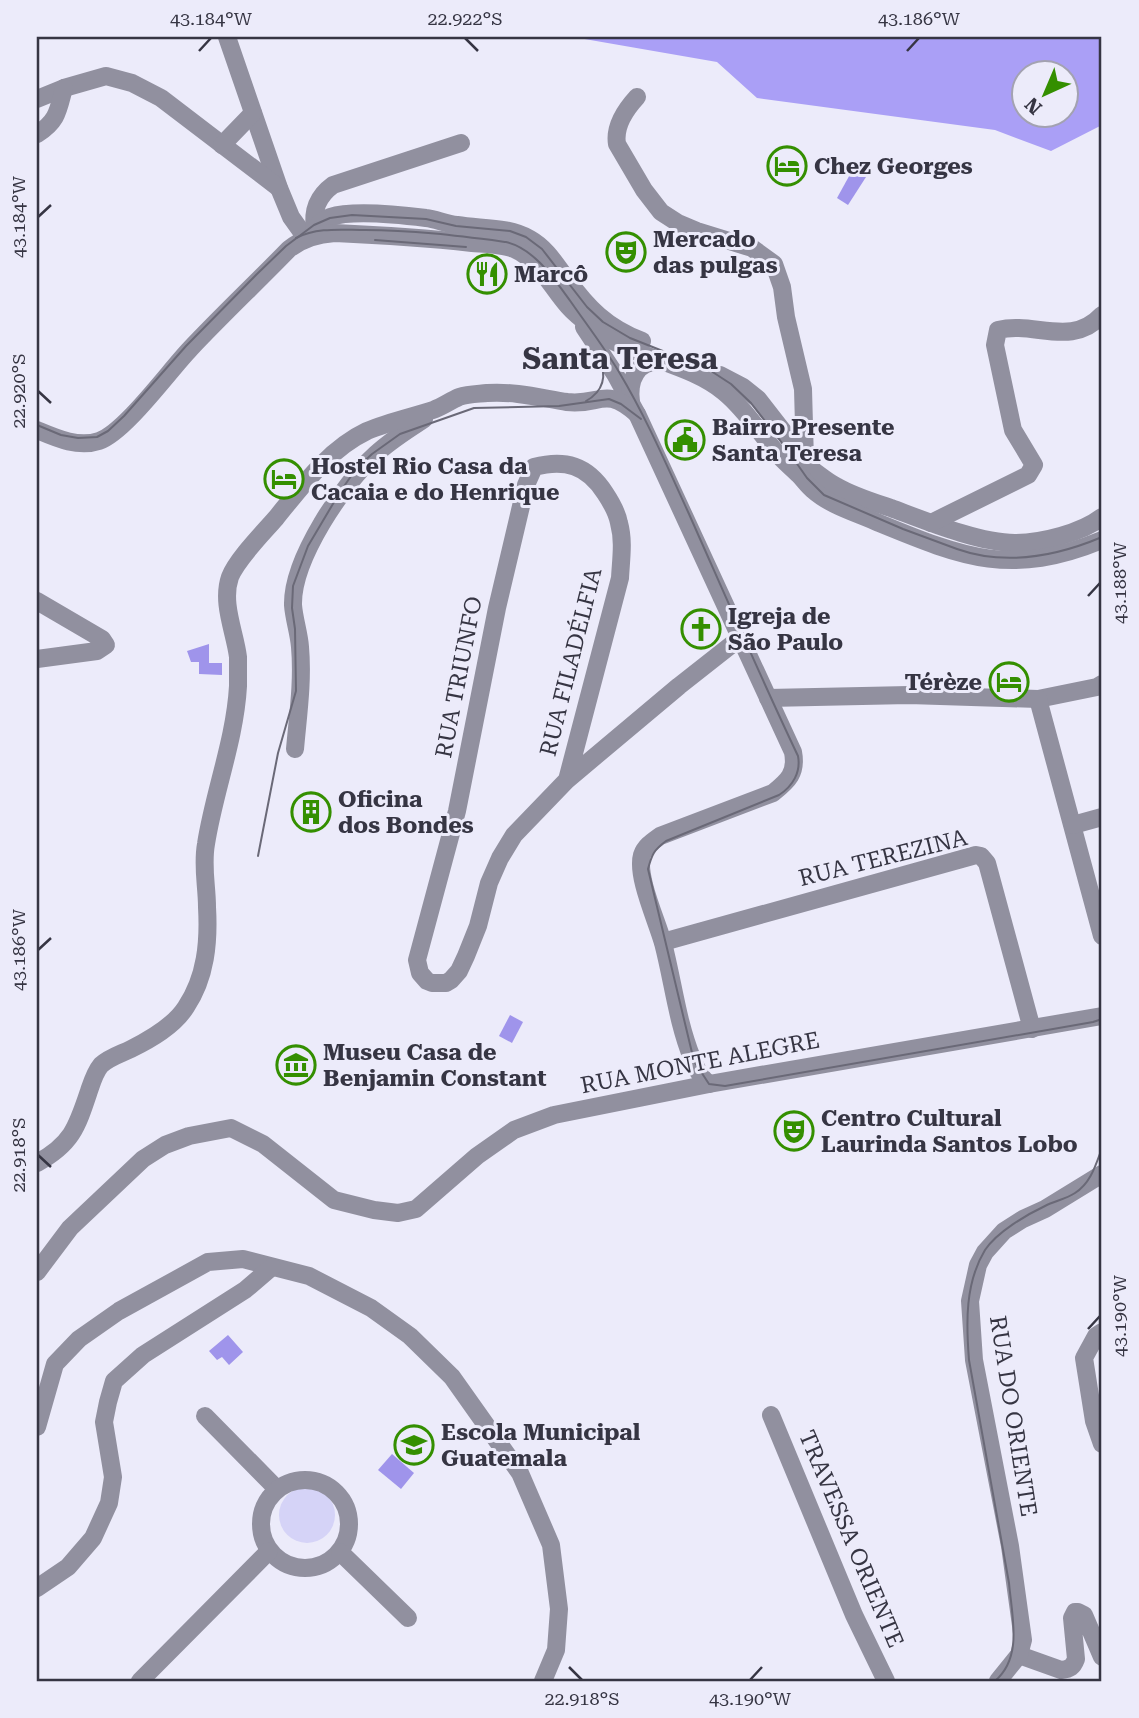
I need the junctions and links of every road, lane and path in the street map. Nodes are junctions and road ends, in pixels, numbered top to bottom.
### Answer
1 (227, 37) edge
2 (64, 88) junction
3 (637, 97) dead end
4 (37, 99) edge
5 (253, 113) junction
6 (37, 134) edge
7 (461, 143) dead end
8 (222, 145) junction
9 (279, 188) junction
10 (311, 234) junction
11 (568, 306) junction
12 (1102, 315) edge
13 (597, 345) junction
14 (661, 362) junction
15 (587, 401) junction
16 (438, 409) junction
17 (634, 409) junction
18 (37, 430) edge
19 (803, 469) junction
20 (526, 485) joint
21 (1102, 517) edge
22 (931, 523) junction
23 (1102, 540) edge
24 (37, 601) edge
25 (740, 638) junction
26 (37, 659) edge
27 (1102, 684) edge
28 (768, 698) junction
29 (1038, 699) junction
30 (295, 749) dead end
31 (567, 780) junction
32 (1102, 817) edge
33 (1073, 825) junction
34 (1102, 936) edge
35 (663, 942) junction
36 (1102, 1016) edge
37 (1032, 1029) junction
38 (709, 1084) junction
39 (37, 1163) edge
40 (1102, 1174) edge
41 (272, 1267) junction
42 (37, 1272) edge
43 (1102, 1332) edge
44 (771, 1415) dead end
45 (205, 1416) dead end
46 (37, 1427) edge
47 (1102, 1444) edge
48 (277, 1489) junction
49 (269, 1551) junction
50 (340, 1552) junction
51 (37, 1588) edge
52 (408, 1618) dead end
53 (1020, 1655) junction
54 (1102, 1657) edge
55 (140, 1681) edge
56 (543, 1681) edge
57 (886, 1681) edge
58 (998, 1681) edge

1 - 5 street
2 - 4 street
2 - 6 street
2 - 8 street
3 - 19 street
5 - 8 street
5 - 9 street
7 - 10 street
8 - 9 street
9 - 10 street
10 - 11 street
10 - 18 street
10 - 19 street
11 - 13 street
11 - 14 street
12 - 22 street
13 - 15 street
13 - 17 street
14 - 17 street
14 - 19 street
15 - 16 street
15 - 17 street
16 - 30 street
16 - 39 street
17 - 25 street
19 - 22 street
19 - 23 street
20 - 31 street, RUA FILADÉLFIA
20 - 31 street, RUA TRIUNFO
21 - 22 street
24 - 26 street
25 - 28 street
25 - 31 street
27 - 29 street
28 - 29 street
28 - 35 street
29 - 33 street
32 - 33 street
33 - 34 street
35 - 37 street, RUA TEREZINA
35 - 38 street
36 - 37 street, RUA MONTE ALEGRE
37 - 38 street, RUA MONTE ALEGRE
38 - 42 street, RUA MONTE ALEGRE
40 - 53 street, RUA DO ORIENTE
41 - 46 street
41 - 51 street
41 - 56 street
43 - 47 street
44 - 57 street, TRAVESSA ORIENTE
45 - 48 street
48 - 49 street
48 - 50 street
49 - 50 street
49 - 55 street
50 - 52 street
53 - 54 street
53 - 58 street

